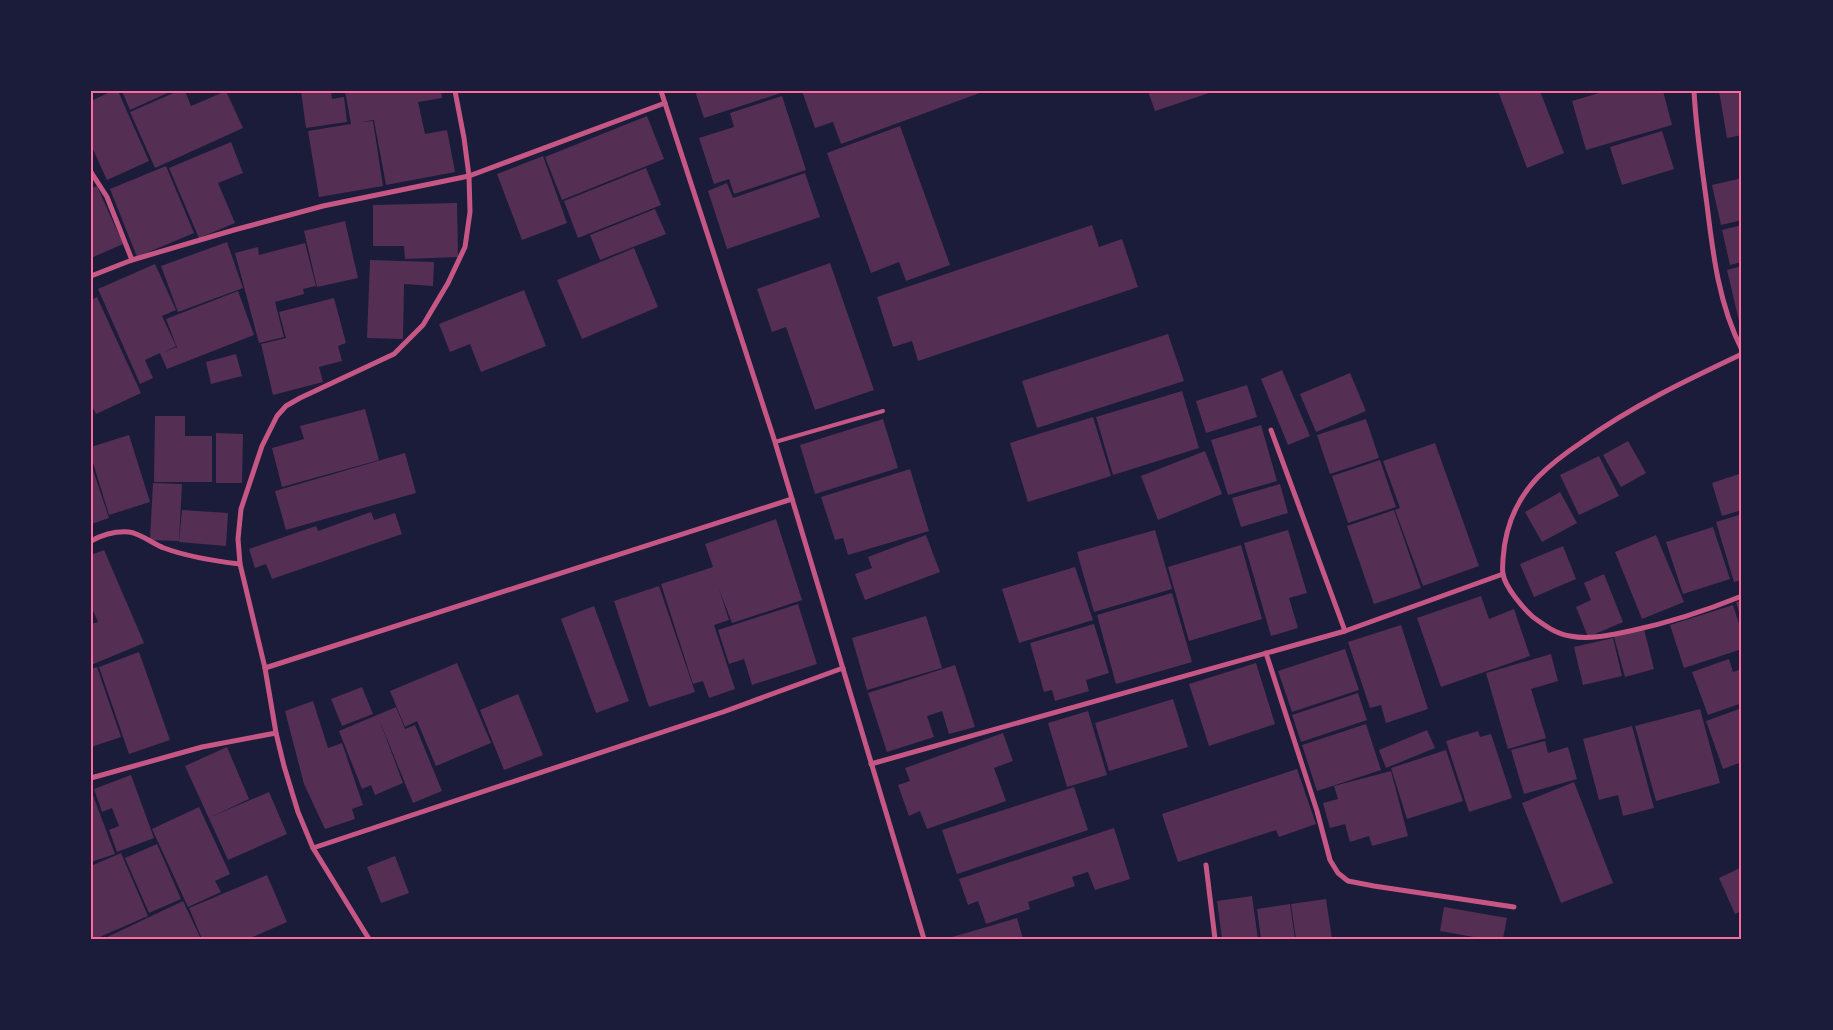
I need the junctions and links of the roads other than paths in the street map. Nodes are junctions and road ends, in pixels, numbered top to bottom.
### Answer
1 (455, 91) edge
2 (661, 91) edge
3 (1694, 91) edge
4 (665, 104) junction
5 (91, 172) edge
6 (469, 176) junction
7 (132, 260) junction
8 (91, 276) edge
9 (1742, 336) edge
10 (1735, 337) junction
11 (1742, 350) edge
12 (1742, 354) edge
13 (883, 412) dead end
14 (1271, 430) dead end
15 (776, 442) junction
16 (792, 499) junction
17 (91, 541) edge
18 (240, 564) junction
19 (1503, 574) junction
20 (1742, 596) edge
21 (1345, 631) junction
22 (1266, 653) junction
23 (265, 668) junction
24 (843, 668) junction
25 (276, 733) junction
26 (871, 764) junction
27 (91, 778) edge
28 (314, 848) junction
29 (1206, 865) dead end
30 (1514, 907) dead end
31 (369, 939) edge
32 (924, 939) edge
33 (1215, 939) edge

1 - 6 street
2 - 4 street
3 - 10 street
4 - 6 street
4 - 15 street
5 - 7 street
6 - 7 street
6 - 18 street
7 - 8 street
9 - 10 street
10 - 11 street
12 - 19 street
13 - 15 lane
14 - 21 street
15 - 16 street
16 - 23 street
16 - 24 street
17 - 18 street
18 - 23 street
19 - 20 street
19 - 21 street
21 - 22 street
22 - 26 street
22 - 30 street
23 - 25 street
24 - 26 street
24 - 28 street
25 - 27 street
25 - 28 street
26 - 32 street
28 - 31 street
29 - 33 street

